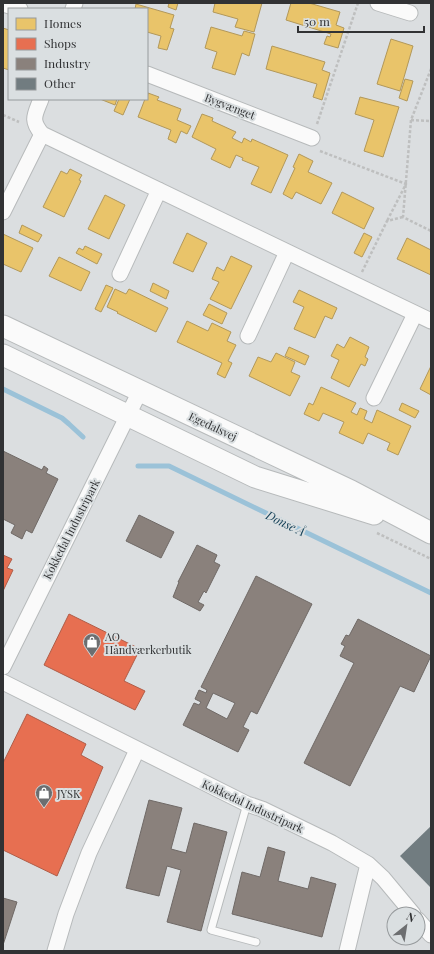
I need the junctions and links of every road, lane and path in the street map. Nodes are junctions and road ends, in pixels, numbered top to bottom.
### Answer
1 (358, 3) edge
2 (378, 3) edge
3 (3, 4) edge
4 (17, 8) edge
5 (410, 13) dead end
6 (431, 69) edge
7 (148, 74) edge
8 (41, 100) edge
9 (411, 120) junction
10 (431, 121) edge
11 (42, 134) junction
12 (312, 138) junction
13 (406, 184) junction
14 (159, 190) junction
15 (3, 212) edge
16 (403, 217) junction
17 (387, 221) junction
18 (431, 231) edge
19 (287, 252) junction
20 (120, 274) dead end
21 (356, 285) junction
22 (415, 314) junction
23 (431, 321) edge
24 (3, 326) edge
25 (248, 336) dead end
26 (3, 355) edge
27 (140, 391) junction
28 (374, 398) dead end
29 (128, 416) junction
30 (309, 471) junction
31 (427, 531) edge
32 (3, 667) edge
33 (3, 682) edge
34 (137, 750) junction
35 (247, 804) junction
36 (368, 864) junction
37 (406, 906) edge
38 (256, 942) dead end
39 (55, 951) edge
40 (347, 951) edge

1 - 12 path
2 - 5 street
3 - 4 street
6 - 9 path
7 - 12 street, Bygvænget
8 - 11 street
9 - 10 path
9 - 13 path
11 - 14 street
11 - 15 street
12 - 13 path
13 - 16 path
13 - 17 path
14 - 19 street
14 - 20 street
16 - 17 path
16 - 18 path
17 - 21 path
19 - 21 street
19 - 25 street
21 - 22 street
22 - 23 street
22 - 28 street
24 - 27 street, Egedalsvej
26 - 29 street, Egedalsvej
27 - 29 street, Kokkedal Industripark
27 - 30 street, Egedalsvej
29 - 30 street
29 - 31 street, Egedalsvej
29 - 32 street, Kokkedal Industripark
30 - 31 street, Egedalsvej
33 - 34 street, Kokkedal Industripark
34 - 35 street, Kokkedal Industripark
34 - 39 street
35 - 36 street, Kokkedal Industripark
35 - 38 lane
36 - 37 street, Kokkedal Industripark
36 - 40 street

